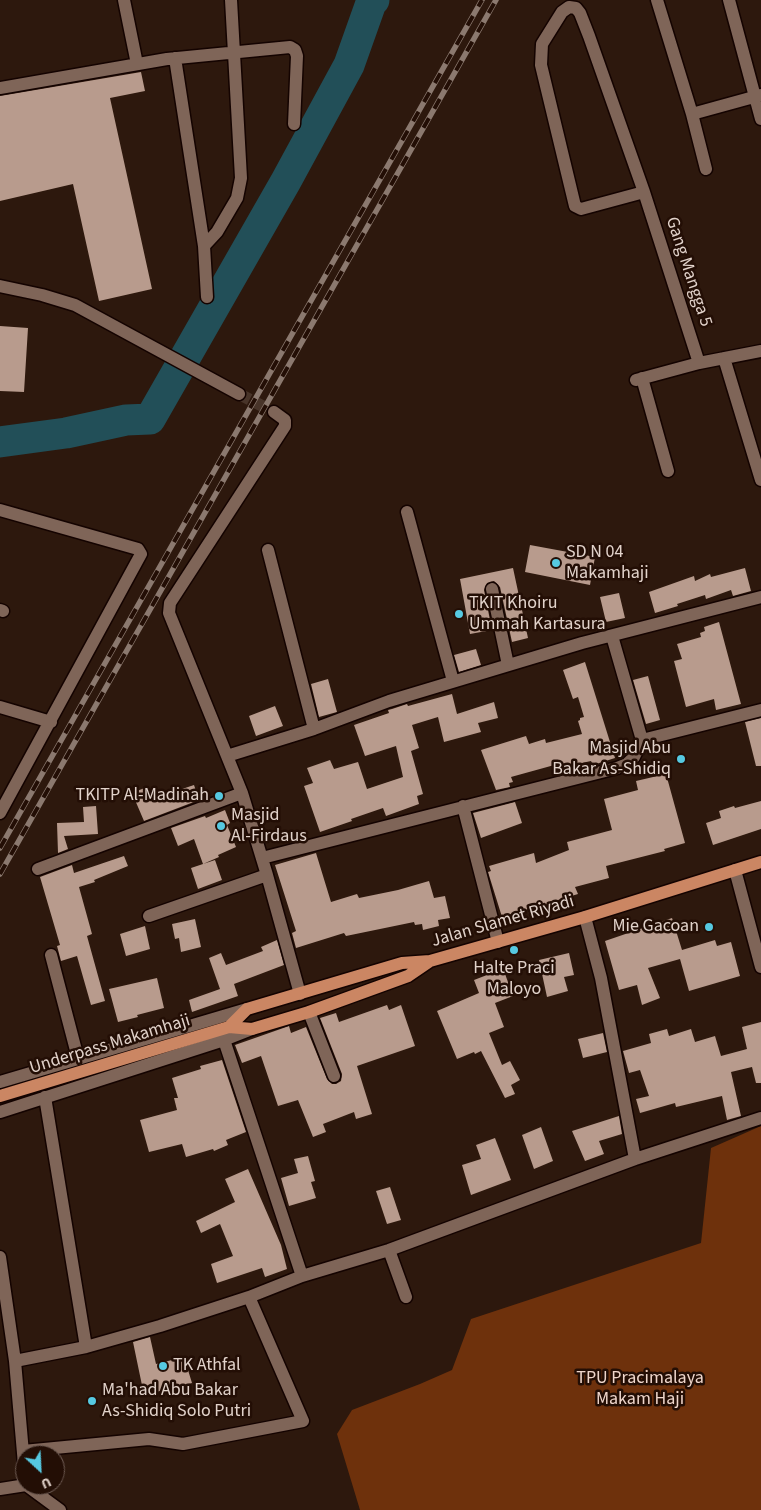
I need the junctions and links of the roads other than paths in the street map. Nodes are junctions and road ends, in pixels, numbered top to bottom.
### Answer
1 (124, 0) edge
2 (231, 0) edge
3 (657, 0) edge
4 (729, 0) edge
5 (234, 53) junction
6 (175, 58) junction
7 (137, 64) junction
8 (0, 88) edge
9 (758, 96) edge
10 (692, 114) junction
11 (761, 119) edge
12 (294, 124) dead end
13 (706, 170) dead end
14 (644, 192) junction
15 (204, 246) junction
16 (0, 286) edge
17 (207, 297) dead end
18 (761, 351) edge
19 (724, 358) junction
20 (699, 363) junction
21 (239, 394) tunnel mouth
22 (274, 412) tunnel mouth
23 (668, 471) dead end
24 (761, 480) edge
25 (0, 510) edge
26 (407, 512) dead end
27 (268, 550) dead end
28 (492, 589) dead end
29 (761, 597) edge
30 (612, 636) junction
31 (508, 665) junction
32 (453, 681) junction
33 (0, 708) edge
34 (761, 710) edge
35 (51, 722) junction
36 (314, 729) junction
37 (642, 740) junction
38 (226, 756) junction
39 (242, 793) junction
40 (463, 806) junction
41 (0, 814) edge
42 (262, 858) junction
43 (761, 862) edge
44 (38, 870) dead end
45 (735, 870) junction
46 (267, 875) junction
47 (150, 916) dead end
48 (585, 917) junction
49 (498, 942) junction
50 (50, 955) dead end
51 (430, 961) junction
52 (761, 967) edge
53 (300, 994) junction
54 (247, 1009) junction
55 (309, 1012) junction
56 (230, 1027) junction
57 (252, 1029) junction
58 (224, 1040) junction
59 (78, 1058) junction
60 (334, 1076) dead end
61 (0, 1082) edge
62 (0, 1096) edge
63 (46, 1097) junction
64 (0, 1112) edge
65 (761, 1118) edge
66 (635, 1160) junction
67 (390, 1250) junction
68 (0, 1258) edge
69 (302, 1276) junction
70 (249, 1297) junction
71 (406, 1297) dead end
72 (4, 1317) edge
73 (86, 1347) junction
74 (15, 1361) junction
75 (22, 1445) edge
76 (65, 1448) edge
77 (15, 1487) edge
78 (0, 1489) edge
79 (40, 1495) edge
80 (60, 1510) edge

1 - 7 street
2 - 5 street
3 - 10 street
4 - 9 street
5 - 6 street
5 - 12 street
5 - 15 street
6 - 7 street
6 - 15 street
7 - 8 street
9 - 10 street
9 - 11 street
10 - 13 street
14 - 14 street, Gang Mangga 5
14 - 20 street, Gang Mangga 5
15 - 17 street
16 - 21 street
18 - 19 street
19 - 20 street
19 - 24 street
20 - 23 street
22 - 38 street
25 - 35 street
26 - 32 street
27 - 36 street
28 - 31 street
29 - 30 street
30 - 31 street
30 - 37 street
31 - 32 street
32 - 36 street
33 - 35 street
34 - 37 street
35 - 41 street
36 - 38 street
37 - 40 street
38 - 39 street
39 - 42 street
39 - 44 street
40 - 42 street
40 - 49 street
42 - 46 street
43 - 45 main road, Jalan Slamet Riyadi
45 - 48 main road, Jalan Slamet Riyadi
45 - 52 street
46 - 47 street
46 - 53 street
48 - 49 main road, Jalan Slamet Riyadi
48 - 66 street
49 - 51 main road, Jalan Slamet Riyadi
50 - 59 street
51 - 53 main road
51 - 55 main road, Jalan Slamet Riyadi
53 - 54 main road
54 - 56 main road
54 - 59 street
55 - 57 main road, Jalan Slamet Riyadi
55 - 60 street
56 - 57 main road, Jalan Slamet Riyadi
56 - 62 main road, Underpass Makamhaji
57 - 58 street
58 - 63 street
58 - 69 street
59 - 61 street
63 - 64 street
63 - 73 street
65 - 66 street
66 - 67 street
67 - 69 street
67 - 71 street
68 - 72 street
69 - 70 street
70 - 73 street
70 - 76 street
72 - 74 street
73 - 74 street
74 - 75 street
77 - 78 street
79 - 80 street

